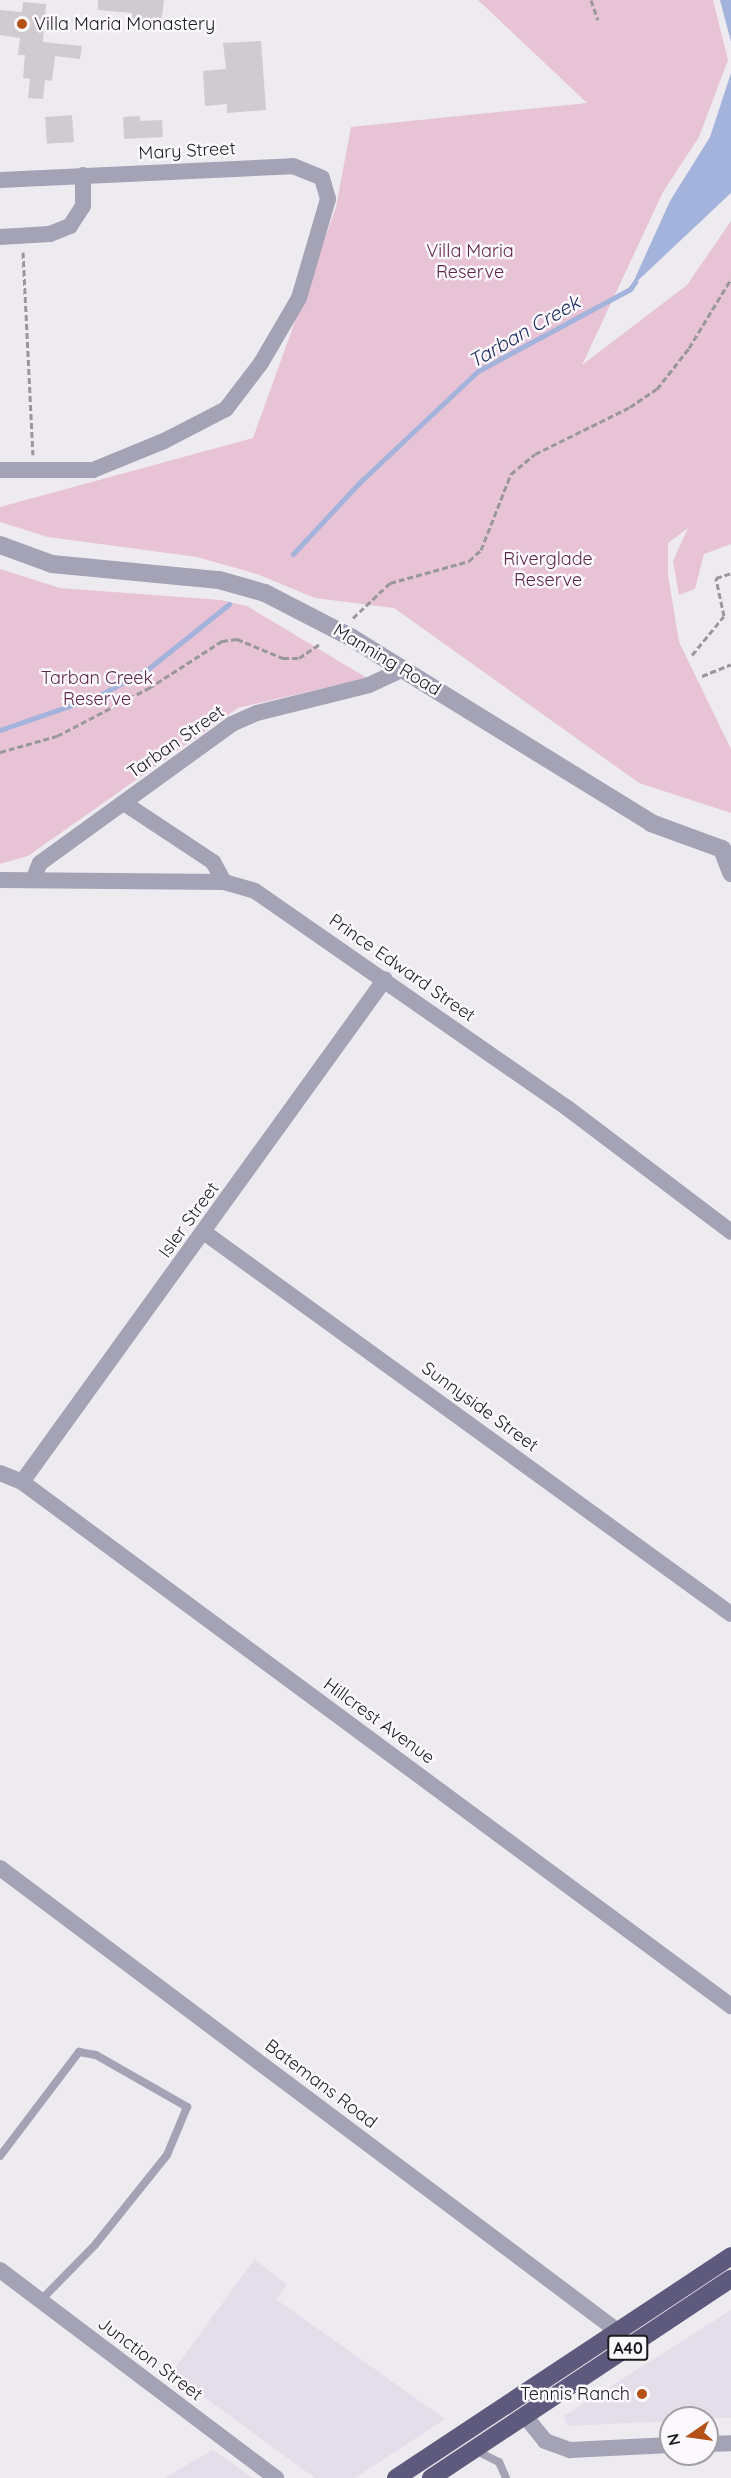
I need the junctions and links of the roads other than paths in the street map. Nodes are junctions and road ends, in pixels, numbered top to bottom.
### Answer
1 (83, 175) junction
2 (0, 180) edge
3 (0, 237) edge
4 (0, 470) edge
5 (0, 545) edge
6 (403, 669) junction
7 (124, 803) junction
8 (726, 849) edge
9 (731, 873) edge
10 (0, 880) edge
11 (33, 880) junction
12 (224, 882) junction
13 (385, 979) junction
14 (731, 1232) edge
15 (205, 1233) junction
16 (0, 1473) edge
17 (22, 1482) junction
18 (731, 1614) edge
19 (0, 1868) edge
20 (731, 2006) edge
21 (0, 2156) edge
22 (731, 2256) edge
23 (3, 2275) edge
24 (731, 2279) edge
25 (40, 2301) junction
26 (620, 2332) junction
27 (525, 2416) junction
28 (659, 2446) edge
29 (474, 2450) junction
30 (276, 2478) edge
31 (396, 2478) edge
32 (431, 2478) edge
33 (506, 2478) edge

1 - 2 street, Mary Street
1 - 3 street
1 - 4 street, Mary Street
5 - 6 street, Manning Road
6 - 7 street, Tarban Street
6 - 8 street, Manning Road
7 - 11 street, Tarban Street
7 - 12 street
8 - 9 street, Manning Road
10 - 11 street, Prince Edward Street
11 - 12 street, Prince Edward Street
12 - 13 street, Prince Edward Street
13 - 14 street, Prince Edward Street
13 - 15 street, Isler Street
15 - 17 street, Isler Street
15 - 18 street, Sunnyside Street
16 - 17 street, Hillcrest Avenue
17 - 20 street, Hillcrest Avenue
19 - 26 street, Batemans Road
21 - 25 lane
22 - 26 highway, A40
23 - 25 street, Junction Street
24 - 27 highway, A40
25 - 30 street, Junction Street
26 - 31 highway, A40
27 - 28 street
27 - 29 highway, A40
29 - 32 highway, A40
29 - 33 lane

